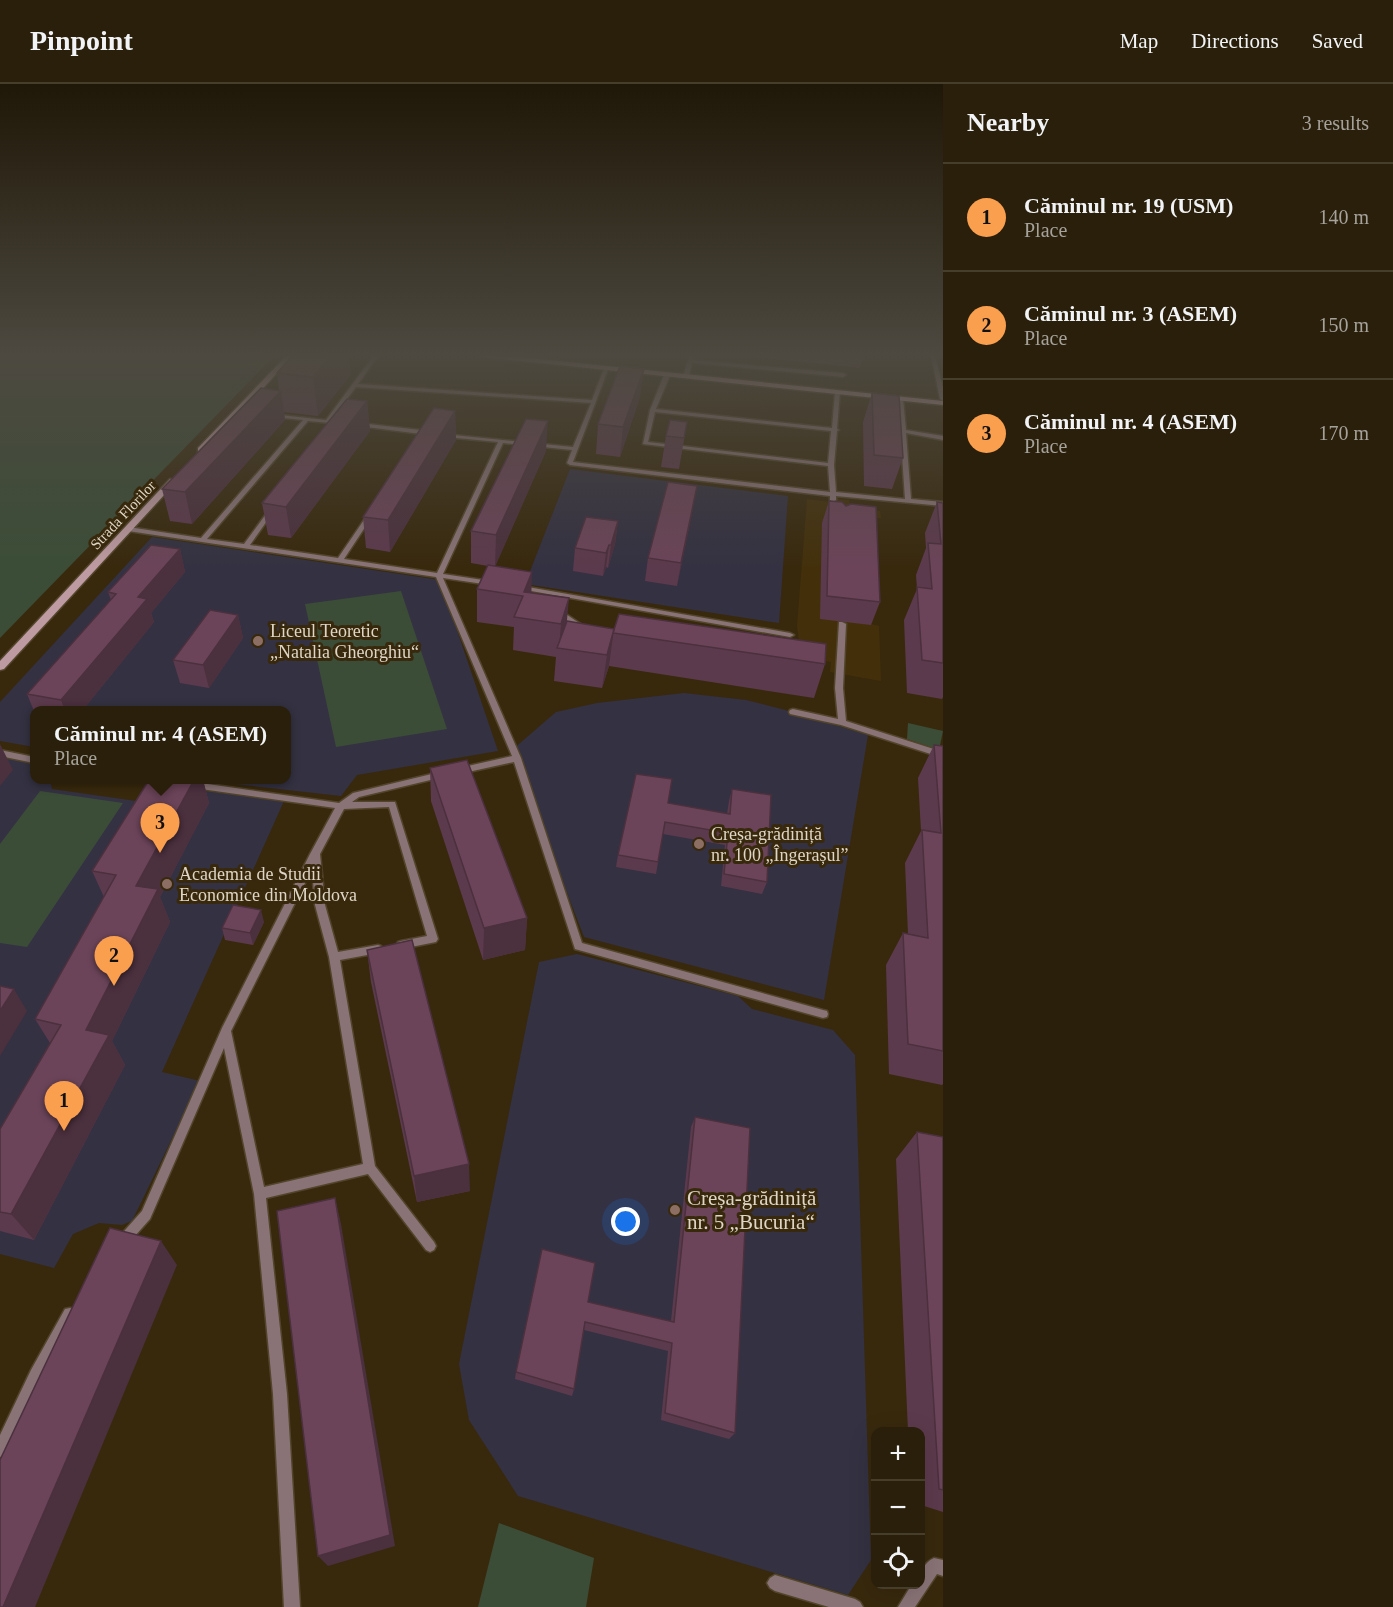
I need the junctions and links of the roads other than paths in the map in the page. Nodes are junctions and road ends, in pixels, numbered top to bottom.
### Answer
1 (223, 426) edge
2 (301, 426) edge
3 (333, 426) edge
4 (371, 426) edge
5 (584, 426) edge
6 (649, 426) edge
7 (800, 426) edge
8 (836, 426) edge
9 (903, 426) edge
10 (836, 430) junction
11 (903, 431) junction
12 (329, 432) edge
13 (423, 432) junction
14 (943, 438) edge
15 (501, 441) junction
16 (417, 442) edge
17 (575, 449) junction
18 (191, 461) edge
19 (831, 465) junction
20 (183, 470) edge
21 (831, 494) junction
22 (908, 501) junction
23 (834, 504) edge
24 (943, 504) edge
25 (273, 509) edge
26 (372, 512) edge
27 (128, 529) junction
28 (202, 541) junction
29 (245, 547) junction
30 (340, 561) junction
31 (439, 576) junction
32 (494, 584) edge
33 (516, 587) edge
34 (529, 589) junction
35 (842, 624) dead end
36 (790, 635) dead end
37 (591, 636) edge
38 (0, 667) edge
39 (793, 712) dead end
40 (842, 723) junction
41 (0, 753) edge
42 (943, 756) edge
43 (30, 758) edge
44 (517, 758) junction
45 (182, 784) edge
46 (341, 806) junction
47 (315, 854) junction
48 (334, 957) junction
49 (823, 1014) dead end
50 (226, 1031) junction
51 (370, 1168) junction
52 (260, 1194) junction
53 (430, 1246) dead end
54 (117, 1248) edge
55 (76, 1302) edge
56 (0, 1450) edge
57 (943, 1568) edge
58 (775, 1583) dead end
59 (292, 1607) edge
60 (855, 1607) edge
61 (906, 1607) edge

1 - 18 main road
2 - 28 lane
3 - 12 lane
4 - 13 lane
5 - 17 lane
6 - 19 lane
7 - 10 lane
8 - 10 lane
9 - 11 lane
10 - 19 lane
11 - 14 lane
11 - 22 lane
13 - 15 lane
13 - 16 lane
15 - 17 lane
15 - 31 lane
17 - 21 lane
19 - 21 lane
20 - 27 main road, Strada Florilor
21 - 22 lane
21 - 23 lane
22 - 24 lane
25 - 29 lane
26 - 30 lane
27 - 28 lane
27 - 38 main road, Strada Florilor
28 - 29 lane
29 - 30 lane
30 - 31 lane
31 - 32 lane
31 - 44 lane
33 - 34 lane
34 - 36 lane
34 - 37 lane
35 - 40 lane
39 - 40 lane
40 - 42 lane
41 - 43 lane
44 - 46 lane
44 - 49 lane
45 - 46 lane
46 - 47 lane
46 - 48 lane
47 - 48 lane
47 - 50 lane
48 - 51 lane
50 - 52 lane
50 - 54 lane
51 - 52 lane
51 - 53 lane
52 - 59 lane
55 - 56 lane
57 - 61 lane
58 - 60 lane

